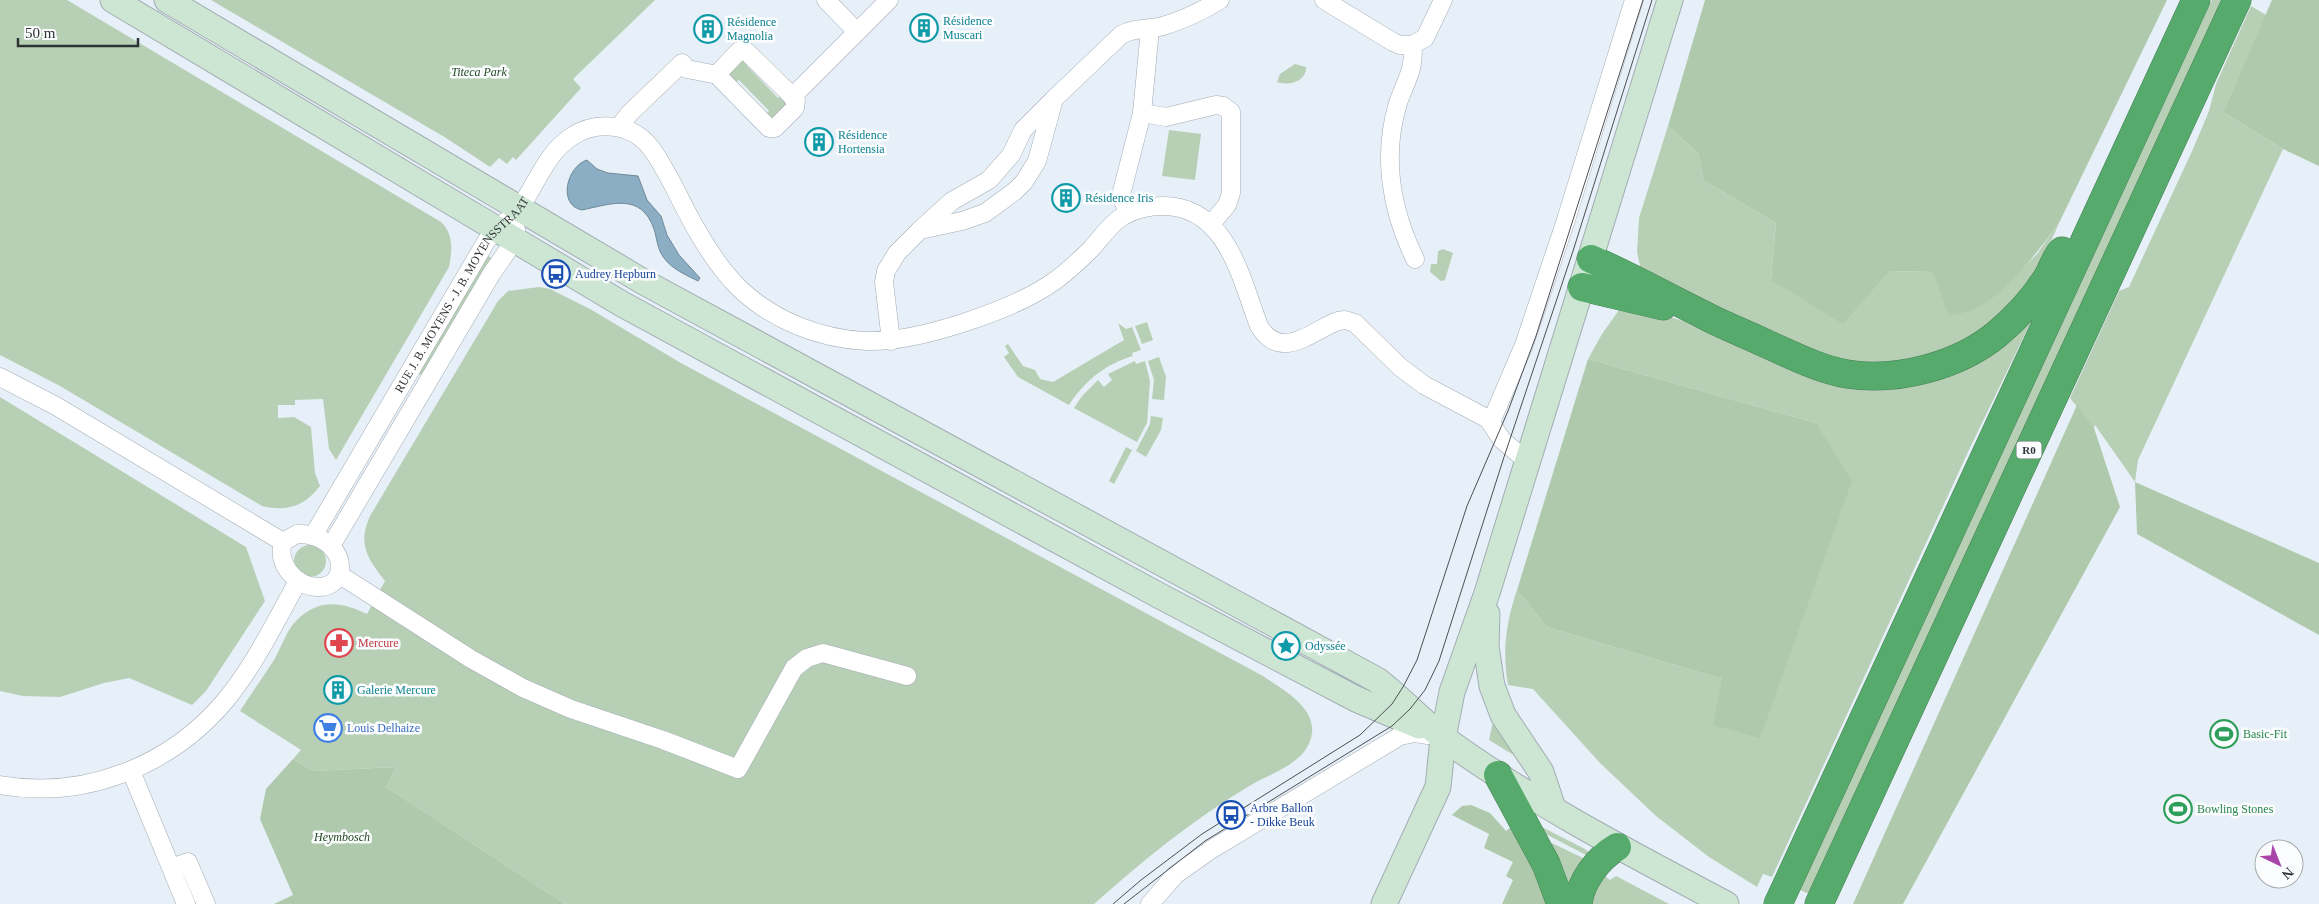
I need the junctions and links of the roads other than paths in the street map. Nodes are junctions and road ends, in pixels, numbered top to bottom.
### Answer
1 (113, 0) edge
2 (167, 0) edge
3 (826, 0) edge
4 (889, 0) edge
5 (1220, 0) edge
6 (1324, 0) edge
7 (1443, 0) edge
8 (1634, 0) edge
9 (1670, 0) edge
10 (2196, 0) edge
11 (2237, 0) edge
12 (1150, 29) junction
13 (857, 32) junction
14 (1412, 45) junction
15 (718, 75) junction
16 (792, 97) junction
17 (1054, 99) junction
18 (1142, 113) junction
19 (619, 127) junction
20 (519, 209) junction
21 (1128, 213) junction
22 (1211, 224) junction
23 (920, 230) junction
24 (2089, 231) junction
25 (505, 234) junction
26 (1416, 259) dead end
27 (1591, 259) junction
28 (1582, 287) junction
29 (1701, 314) junction
30 (890, 341) junction
31 (0, 376) edge
32 (1491, 422) junction
33 (1528, 462) junction
34 (313, 536) junction
35 (283, 542) junction
36 (331, 546) junction
37 (340, 575) junction
38 (298, 581) junction
39 (1487, 593) junction
40 (907, 676) dead end
41 (1443, 738) junction
42 (130, 771) junction
43 (1498, 775) junction
44 (0, 784) edge
45 (1553, 808) junction
46 (1617, 847) junction
47 (172, 868) junction
48 (1783, 894) edge
49 (1820, 902) edge
50 (186, 904) edge
51 (206, 904) edge
52 (1150, 904) edge
53 (1384, 904) edge
54 (1561, 904) edge
55 (1578, 904) edge
56 (1726, 904) edge

1 - 25 main road
2 - 20 main road
3 - 13 street
4 - 13 street
5 - 12 street
6 - 14 street
7 - 14 street
8 - 32 street
9 - 27 main road
10 - 24 highway
11 - 49 highway, R0
12 - 17 street
12 - 18 street
13 - 16 street
14 - 26 street
15 - 16 street
15 - 16 street
15 - 19 street
17 - 23 street
17 - 23 street
18 - 21 street
18 - 22 street
19 - 20 street, RUE J. B. MOYENS - J. B. MOYENSSTRAAT
19 - 30 street
20 - 25 street, RUE J. B. MOYENS - J. B. MOYENSSTRAAT
20 - 41 main road
21 - 22 street
21 - 30 street
22 - 32 street
23 - 30 street
24 - 29 highway
24 - 48 highway
25 - 34 street, RUE J. B. MOYENS - J. B. MOYENSSTRAAT
25 - 36 street, RUE J. B. MOYENS - J. B. MOYENSSTRAAT
25 - 41 main road
27 - 28 main road
27 - 29 highway
28 - 29 highway
28 - 33 main road
31 - 35 street
32 - 33 street
33 - 39 main road
34 - 35 street
34 - 36 street
35 - 38 street
36 - 37 street
37 - 38 street
37 - 40 street
38 - 42 street
39 - 41 main road
39 - 45 main road
41 - 43 main road
41 - 52 street
41 - 53 main road
42 - 44 street
42 - 47 street
43 - 45 main road
43 - 54 highway
45 - 46 main road
46 - 55 highway
46 - 56 main road
47 - 50 street
47 - 51 street

